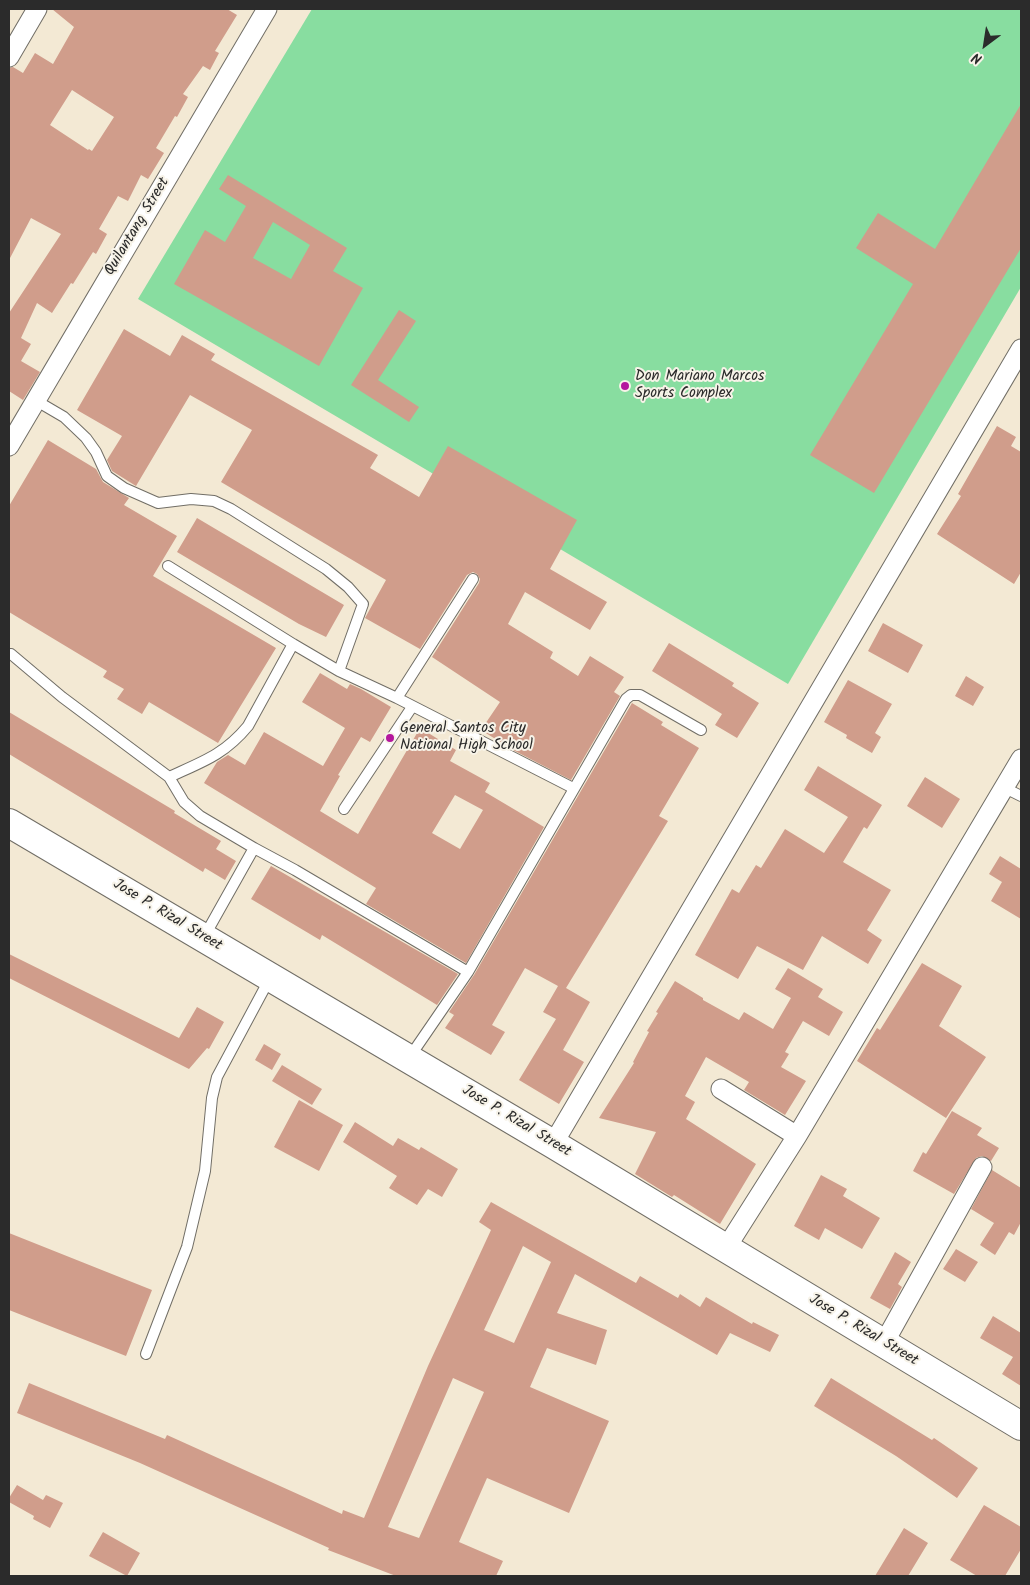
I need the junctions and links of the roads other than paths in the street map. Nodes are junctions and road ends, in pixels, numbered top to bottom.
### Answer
1 (37, 9) edge
2 (267, 9) edge
3 (11, 48) edge
4 (1021, 349) edge
5 (35, 400) junction
6 (9, 446) edge
7 (168, 566) dead end
8 (473, 579) dead end
9 (293, 644) junction
10 (10, 654) dead end
11 (339, 671) junction
12 (397, 698) junction
13 (412, 707) junction
14 (701, 730) dead end
15 (1021, 759) edge
16 (169, 778) junction
17 (1004, 787) junction
18 (573, 788) junction
19 (1021, 796) edge
20 (344, 808) dead end
21 (9, 823) edge
22 (254, 848) junction
23 (203, 938) junction
24 (468, 972) junction
25 (270, 977) junction
26 (408, 1059) junction
27 (721, 1090) dead end
28 (797, 1136) junction
29 (553, 1144) junction
30 (982, 1167) dead end
31 (726, 1248) junction
32 (884, 1343) junction
33 (146, 1354) dead end
34 (1021, 1426) edge

1 - 3 street
2 - 5 street, Quilantang Street
4 - 29 street
5 - 6 street, Quilantang Street
5 - 11 lane
7 - 9 lane
8 - 12 lane
9 - 11 lane
9 - 16 lane
10 - 16 lane
11 - 12 lane
12 - 13 lane
13 - 18 lane
13 - 20 lane
14 - 18 lane
15 - 17 street
16 - 22 lane
17 - 19 lane
17 - 28 street
18 - 24 lane
21 - 23 street, Jose P. Rizal Street
22 - 23 lane
22 - 24 lane
23 - 25 street, Jose P. Rizal Street
24 - 26 lane
25 - 26 street, Jose P. Rizal Street
25 - 33 lane
26 - 29 street, Jose P. Rizal Street
27 - 28 street
28 - 31 street
29 - 31 street, Jose P. Rizal Street
30 - 32 street
31 - 32 street, Jose P. Rizal Street
32 - 34 street, Jose P. Rizal Street

